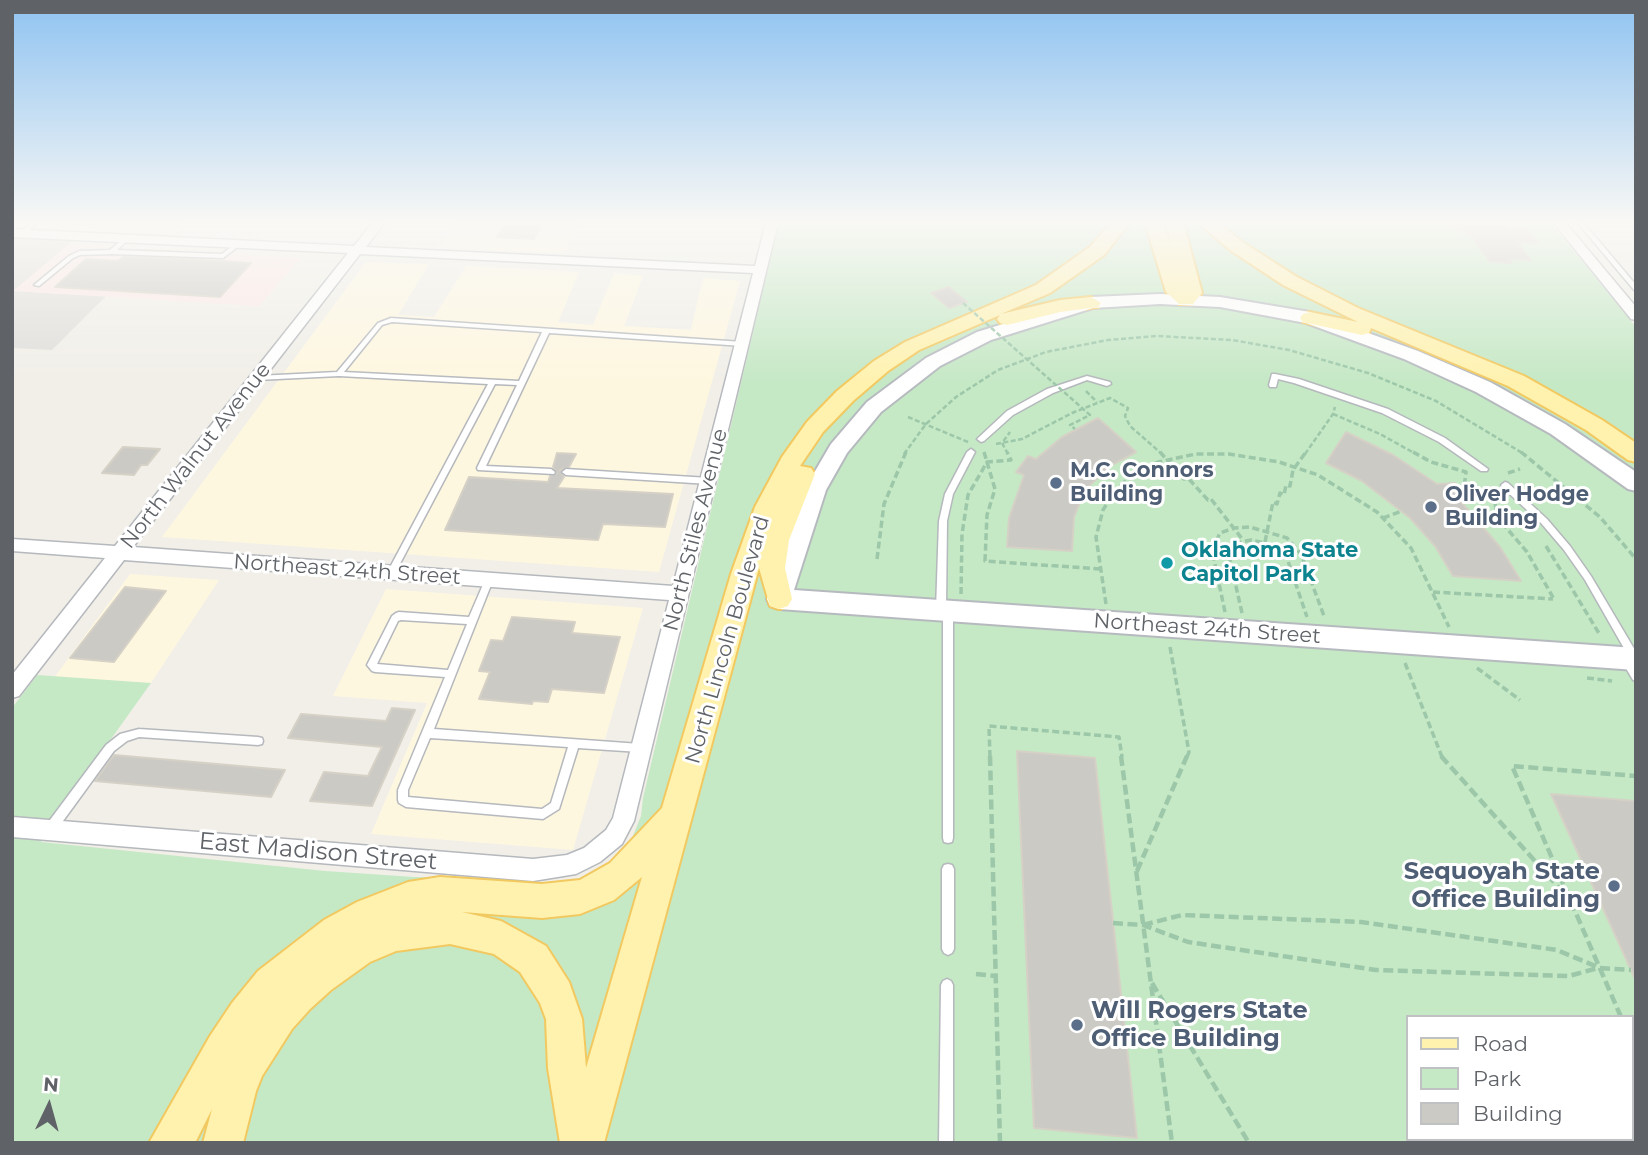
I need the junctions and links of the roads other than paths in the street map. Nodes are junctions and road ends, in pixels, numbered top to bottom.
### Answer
1 (48, 276) edge
2 (337, 276) edge
3 (759, 276) edge
4 (1062, 276) edge
5 (1171, 276) edge
6 (1188, 276) edge
7 (1283, 276) edge
8 (1604, 276) edge
9 (37, 285) dead end
10 (1186, 300) junction
11 (1091, 303) junction
12 (1635, 314) edge
13 (1310, 318) junction
14 (547, 330) junction
15 (743, 344) junction
16 (912, 346) junction
17 (339, 374) junction
18 (257, 377) junction
19 (1516, 381) junction
20 (493, 382) junction
21 (522, 383) junction
22 (1107, 384) dead end
23 (1273, 385) dead end
24 (815, 427) junction
25 (977, 445) joint
26 (1636, 454) edge
27 (1484, 469) dead end
28 (551, 472) dead end
29 (566, 472) dead end
30 (709, 481) junction
31 (1636, 483) edge
32 (1505, 485) dead end
33 (12, 545) edge
34 (119, 553) junction
35 (391, 573) junction
36 (489, 580) junction
37 (681, 594) junction
38 (779, 599) junction
39 (950, 611) junction
40 (472, 621) junction
41 (1629, 662) edge
42 (451, 674) junction
43 (12, 690) edge
44 (427, 733) junction
45 (258, 741) dead end
46 (574, 744) junction
47 (640, 748) junction
48 (678, 814) junction
49 (12, 827) edge
50 (50, 830) junction
51 (614, 836) joint
52 (948, 838) dead end
53 (948, 869) dead end
54 (947, 949) dead end
55 (947, 985) dead end
56 (169, 1143) edge
57 (223, 1143) edge
58 (582, 1143) edge
59 (946, 1143) edge

1 - 9 lane
2 - 18 street, North Walnut Avenue
3 - 15 street, North Stiles Avenue
4 - 16 main road, North Lincoln Boulevard
5 - 10 main road
6 - 10 main road
7 - 19 main road
8 - 12 street
10 - 11 street
10 - 13 street
11 - 16 main road
11 - 38 street
13 - 19 main road
13 - 31 street
14 - 15 lane
14 - 17 lane
14 - 21 lane
15 - 30 street, North Stiles Avenue
16 - 24 main road, North Lincoln Boulevard
17 - 18 lane
17 - 20 lane
18 - 34 street, North Walnut Avenue
19 - 26 main road
20 - 21 lane
20 - 35 lane
21 - 28 lane
22 - 25 lane
23 - 27 lane
24 - 38 main road
24 - 48 main road, North Lincoln Boulevard
25 - 39 lane
29 - 30 lane
30 - 37 street, North Stiles Avenue
32 - 41 lane
33 - 34 street, Northeast 24th Street
34 - 35 street, Northeast 24th Street
34 - 43 street, North Walnut Avenue
35 - 36 street, Northeast 24th Street
36 - 37 street, Northeast 24th Street
36 - 40 lane
37 - 47 street, North Stiles Avenue
38 - 39 street, Northeast 24th Street
39 - 41 street, Northeast 24th Street
39 - 52 lane
40 - 42 lane
40 - 42 lane
42 - 44 lane
44 - 46 lane
44 - 46 lane
45 - 50 lane
46 - 47 lane
47 - 51 street, North Stiles Avenue
48 - 56 main road
48 - 58 main road, North Lincoln Boulevard
49 - 50 street, East Madison Street
50 - 51 street, East Madison Street
53 - 54 lane
55 - 59 lane
57 - 58 main road

